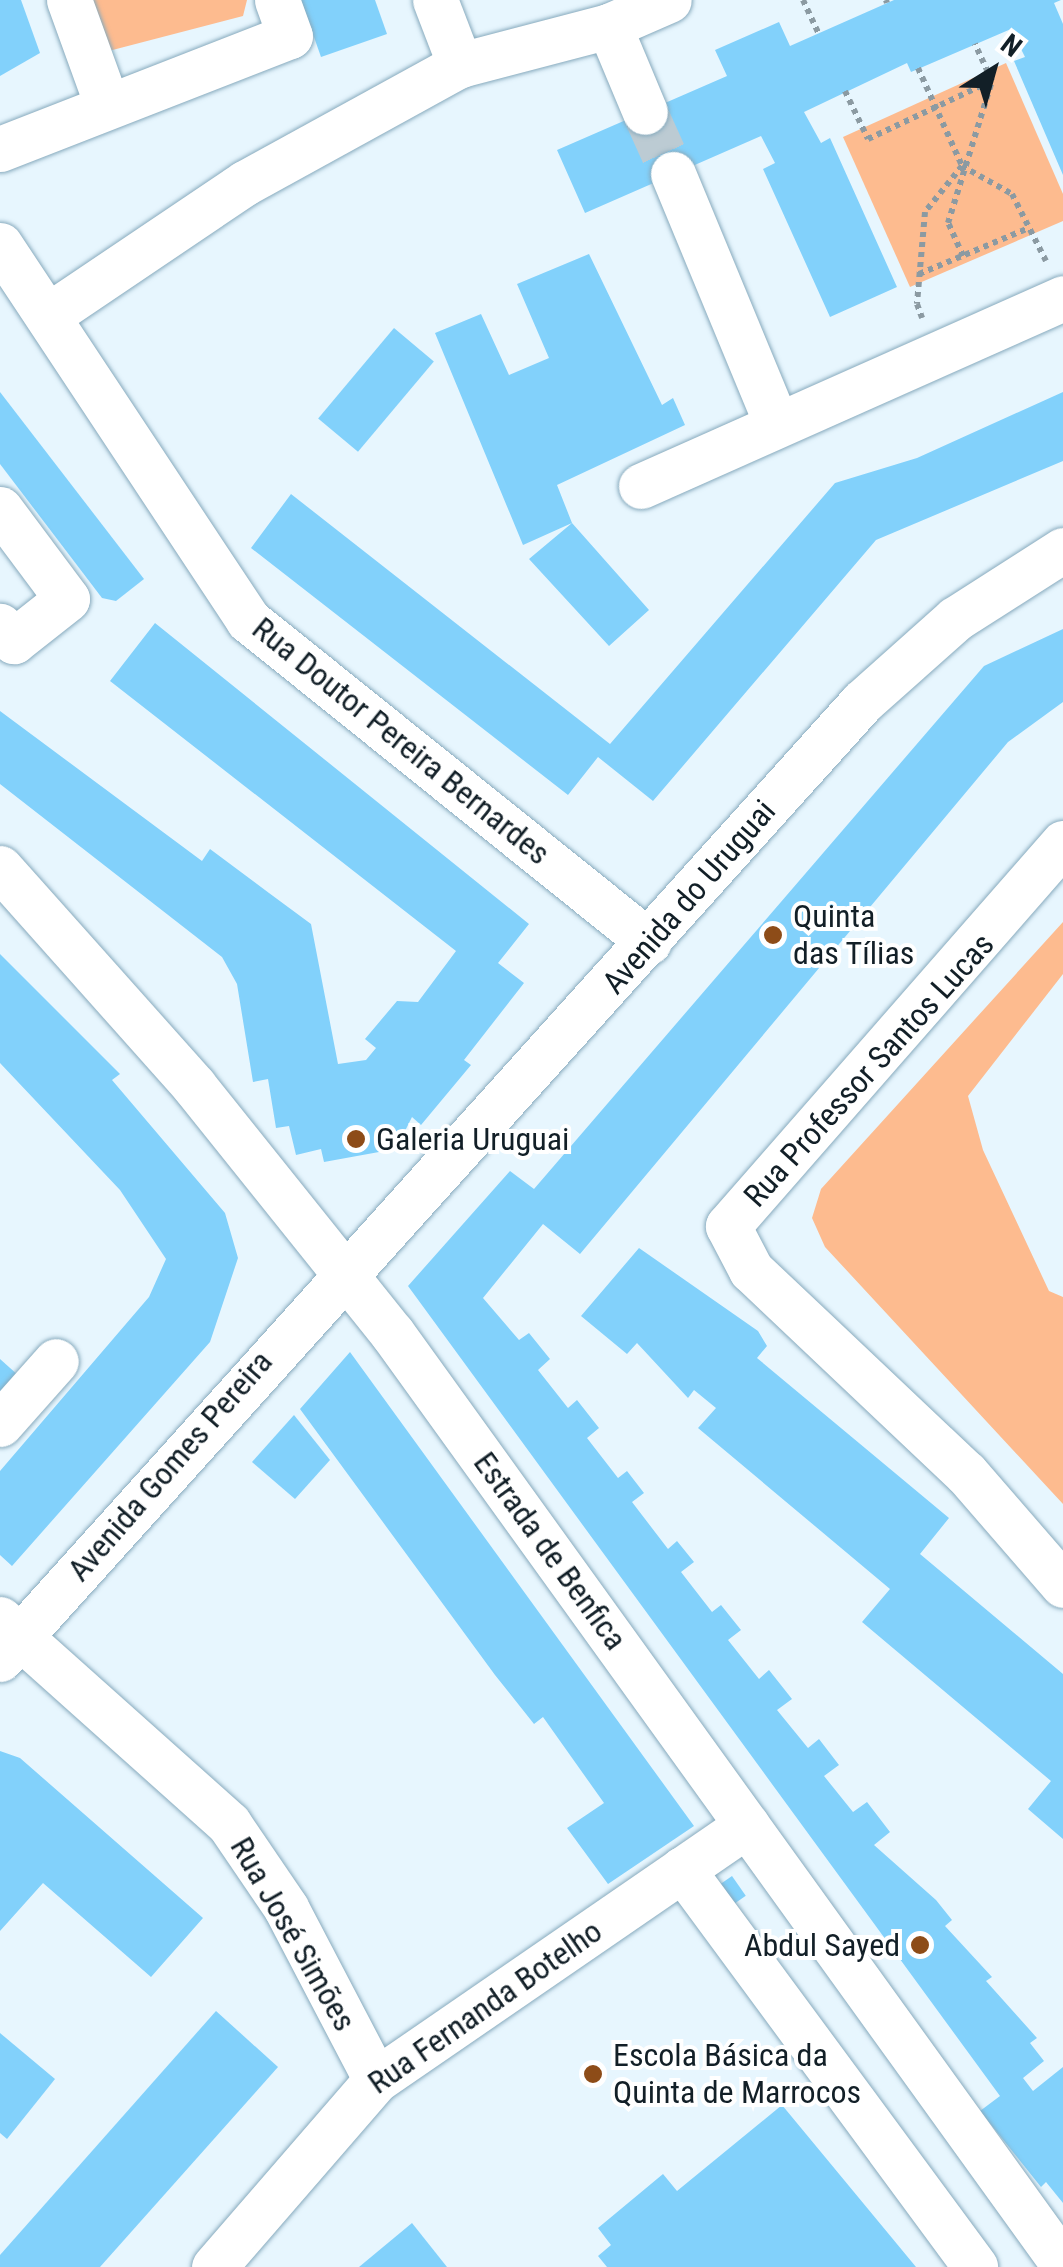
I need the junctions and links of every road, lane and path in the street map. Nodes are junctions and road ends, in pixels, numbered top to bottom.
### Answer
1 (69, 0) edge
2 (277, 0) edge
3 (435, 0) edge
4 (669, 0) edge
5 (803, 0) edge
6 (610, 26) junction
7 (819, 34) dead end
8 (975, 44) dead end
9 (460, 65) junction
10 (918, 68) dead end
11 (992, 81) junction
12 (845, 91) dead end
13 (106, 102) junction
14 (936, 107) junction
15 (645, 112) tunnel mouth
16 (0, 149) edge
17 (962, 166) junction
18 (673, 174) tunnel mouth
19 (0, 245) edge
20 (963, 256) junction
21 (919, 274) junction
22 (1063, 298) edge
23 (49, 315) junction
24 (937, 352) junction
25 (775, 420) junction
26 (641, 486) dead end
27 (0, 510) edge
28 (1063, 550) edge
29 (0, 626) edge
30 (1063, 844) edge
31 (0, 868) edge
32 (1063, 884) edge
33 (1010, 914) junction
34 (649, 942) junction
35 (345, 1279) junction
36 (56, 1362) dead end
37 (0, 1424) edge
38 (1063, 1585) edge
39 (7, 1638) edge
40 (747, 1825) junction
41 (682, 1869) junction
42 (376, 2080) junction
43 (1063, 2264) edge
44 (214, 2267) edge
45 (975, 2267) edge

1 - 13 street
2 - 13 street
3 - 9 street
4 - 6 street
5 - 7 path
6 - 9 street
6 - 15 street
8 - 11 path
9 - 23 street
10 - 14 path
11 - 14 path
11 - 17 path
12 - 14 path
13 - 16 street
14 - 17 path
17 - 20 path
17 - 20 path
17 - 21 path
18 - 25 street
19 - 23 street, Rua Doutor Pereira Bernardes
20 - 21 path
21 - 24 path
22 - 24 street
23 - 34 street, Rua Doutor Pereira Bernardes
24 - 25 street
25 - 26 street
27 - 29 street
28 - 34 street, Avenida do Uruguai
30 - 33 street, Rua Professor Santos Lucas
31 - 35 street, Estrada de Benfica
32 - 33 street, Rua Professor Santos Lucas
33 - 38 street, Rua Professor Santos Lucas
34 - 35 street, Avenida do Uruguai
35 - 39 street, Avenida Gomes Pereira
35 - 40 street, Estrada de Benfica
36 - 37 street
39 - 42 street, Rua José Simões
40 - 41 street, Rua Fernanda Botelho
40 - 43 street, Estrada de Benfica
41 - 42 street, Rua Fernanda Botelho
41 - 45 street
42 - 44 street, Rua Fernanda Botelho

